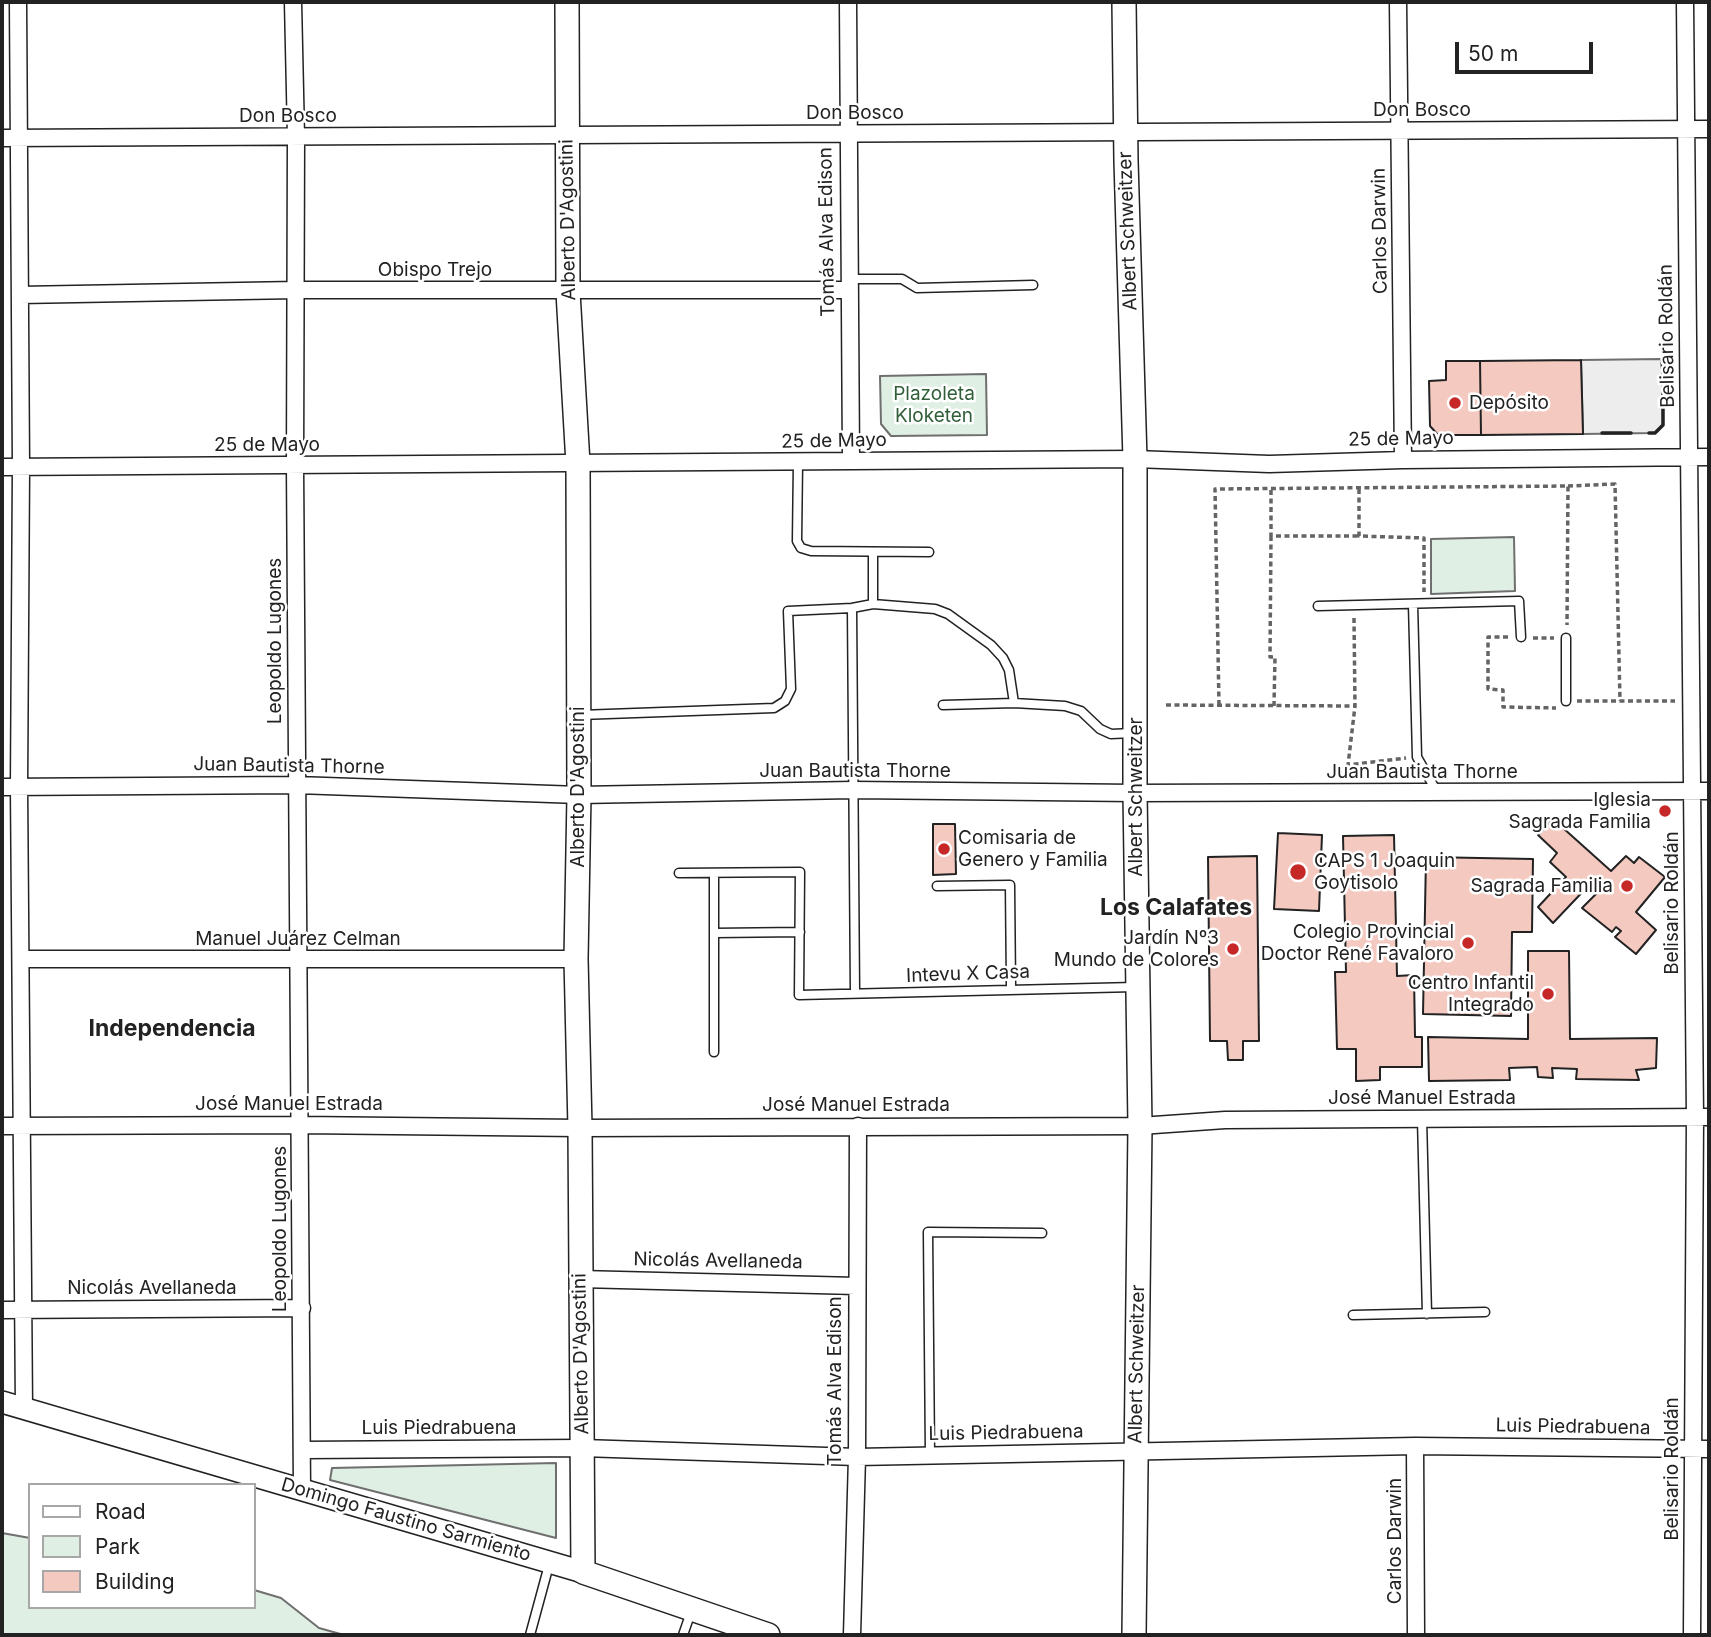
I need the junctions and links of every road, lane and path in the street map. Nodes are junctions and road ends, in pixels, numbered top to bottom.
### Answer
1 (18, 2) edge
2 (293, 2) edge
3 (567, 2) edge
4 (848, 2) edge
5 (1124, 2) edge
6 (1398, 2) edge
7 (1685, 2) edge
8 (1709, 129) edge
9 (1686, 130) junction
10 (1400, 131) junction
11 (1126, 133) junction
12 (847, 134) junction
13 (566, 136) junction
14 (296, 137) junction
15 (2, 138) edge
16 (19, 138) junction
17 (849, 285) junction
18 (1033, 285) dead end
19 (296, 290) junction
20 (568, 292) junction
21 (20, 295) junction
22 (1689, 457) junction
23 (1709, 457) edge
24 (1135, 459) junction
25 (1403, 460) junction
26 (850, 461) junction
27 (799, 462) junction
28 (578, 464) junction
29 (295, 465) junction
30 (2, 467) edge
31 (21, 467) junction
32 (1568, 486) junction
33 (1359, 489) junction
34 (1271, 490) junction
35 (1271, 536) junction
36 (1359, 536) junction
37 (873, 552) junction
38 (929, 552) dead end
39 (873, 604) junction
40 (1413, 604) junction
41 (1424, 604) junction
42 (1354, 605) junction
43 (1318, 606) dead end
44 (852, 608) junction
45 (1521, 638) dead end
46 (1566, 638) joint
47 (1566, 701) dead end
48 (1620, 701) dead end
49 (1014, 703) junction
50 (943, 705) dead end
51 (1166, 705) dead end
52 (1219, 705) junction
53 (1274, 706) junction
54 (1355, 706) junction
55 (579, 715) junction
56 (1135, 733) junction
57 (1417, 757) junction
58 (298, 785) junction
59 (2, 787) edge
60 (19, 787) junction
61 (853, 790) junction
62 (1709, 791) edge
63 (1692, 792) junction
64 (1135, 793) junction
65 (1437, 793) junction
66 (579, 795) junction
67 (679, 873) dead end
68 (714, 873) junction
69 (937, 886) dead end
70 (800, 932) junction
71 (714, 933) junction
72 (21, 959) junction
73 (576, 959) junction
74 (299, 960) junction
75 (1138, 986) junction
76 (1011, 988) junction
77 (855, 993) junction
78 (714, 1052) dead end
79 (1702, 1117) edge
80 (1422, 1119) junction
81 (300, 1125) junction
82 (2, 1126) edge
83 (23, 1126) junction
84 (858, 1126) junction
85 (1140, 1126) junction
86 (580, 1128) junction
87 (1042, 1233) dead end
88 (580, 1279) junction
89 (856, 1286) junction
90 (302, 1308) junction
91 (2, 1310) edge
92 (25, 1310) junction
93 (1485, 1311) dead end
94 (1427, 1314) junction
95 (1353, 1315) dead end
96 (2, 1402) edge
97 (24, 1409) junction
98 (1415, 1446) junction
99 (582, 1448) junction
100 (1701, 1449) edge
101 (303, 1450) junction
102 (1136, 1452) junction
103 (930, 1456) junction
104 (857, 1457) junction
105 (302, 1490) junction
106 (550, 1562) junction
107 (583, 1572) junction
108 (692, 1609) junction
109 (530, 1635) edge
110 (683, 1635) edge
111 (768, 1635) edge
112 (852, 1635) edge
113 (1134, 1635) edge
114 (1416, 1635) edge
115 (1692, 1635) edge

1 - 16 street
2 - 14 street, Leopoldo Lugones
3 - 13 main road, Alberto D'Agostini
4 - 12 street, Tomás Alva Edison
5 - 11 main road, Albert Schweitzer
6 - 10 street, Carlos Darwin
7 - 9 street, Belisario Roldán
8 - 9 street, Don Bosco
9 - 10 street, Don Bosco
9 - 22 street, Belisario Roldán
10 - 11 street, Don Bosco
10 - 25 street, Carlos Darwin
11 - 12 street, Don Bosco
11 - 24 main road, Albert Schweitzer
12 - 13 street, Don Bosco
12 - 17 street, Tomás Alva Edison
13 - 14 street, Don Bosco
13 - 20 main road, Alberto D'Agostini
14 - 16 street, Don Bosco
14 - 19 street, Leopoldo Lugones
15 - 16 street, Don Bosco
16 - 21 street
17 - 18 lane
17 - 20 street, Obispo Trejo
17 - 26 street, Tomás Alva Edison
19 - 20 street, Obispo Trejo
19 - 21 street, Obispo Trejo
19 - 29 street, Leopoldo Lugones
20 - 28 main road, Alberto D'Agostini
21 - 31 street
22 - 23 street, 25 de Mayo
22 - 25 street, 25 de Mayo
22 - 63 street, Belisario Roldán
24 - 25 street, 25 de Mayo
24 - 26 street, 25 de Mayo
24 - 56 main road, Albert Schweitzer
26 - 27 street, 25 de Mayo
27 - 28 street, 25 de Mayo
27 - 37 lane
28 - 29 street, 25 de Mayo
28 - 55 main road, Alberto D'Agostini
29 - 31 street, 25 de Mayo
29 - 58 street, Leopoldo Lugones
30 - 31 street, 25 de Mayo
31 - 60 street
32 - 33 path
32 - 46 path
32 - 48 path
33 - 34 path
33 - 36 path
34 - 35 path
34 - 52 path
35 - 36 path
35 - 53 path
36 - 41 path
37 - 38 lane
37 - 39 lane
39 - 44 lane
39 - 49 lane
40 - 41 lane
40 - 42 lane
40 - 57 lane
41 - 45 lane
42 - 43 lane
42 - 54 path
44 - 55 lane
44 - 61 lane
46 - 47 lane
49 - 50 lane
49 - 56 lane
51 - 52 path
52 - 53 path
53 - 54 path
54 - 57 path
55 - 66 main road, Alberto D'Agostini
56 - 64 main road, Albert Schweitzer
57 - 65 lane
58 - 60 street, Juan Bautista Thorne
58 - 66 street, Juan Bautista Thorne
58 - 74 street, Leopoldo Lugones
59 - 60 street, Juan Bautista Thorne
60 - 72 street
61 - 64 street, Juan Bautista Thorne
61 - 66 street, Juan Bautista Thorne
61 - 77 lane
62 - 63 street, Juan Bautista Thorne
63 - 65 street, Juan Bautista Thorne
63 - 79 street, Belisario Roldán
64 - 65 street, Juan Bautista Thorne
64 - 75 main road, Albert Schweitzer
66 - 73 main road, Alberto D'Agostini
67 - 68 lane
68 - 70 lane
68 - 71 lane
69 - 76 lane
70 - 71 lane
70 - 77 lane, Intevu X Casa
71 - 78 lane
72 - 74 street, Manuel Juárez Celman
72 - 83 street
73 - 74 street, Manuel Juárez Celman
73 - 86 main road, Alberto D'Agostini
74 - 81 street, Leopoldo Lugones
75 - 76 lane, Intevu X Casa
75 - 85 main road, Albert Schweitzer
76 - 77 lane, Intevu X Casa
79 - 80 street, José Manuel Estrada
79 - 100 street, Belisario Roldán
80 - 85 street, José Manuel Estrada
80 - 94 lane
81 - 83 street, José Manuel Estrada
81 - 86 street, José Manuel Estrada
81 - 90 street, Leopoldo Lugones
82 - 83 street, José Manuel Estrada
83 - 92 street
84 - 85 street, José Manuel Estrada
84 - 86 street, José Manuel Estrada
84 - 89 street, Tomás Alva Edison
85 - 102 main road, Albert Schweitzer
86 - 88 main road, Alberto D'Agostini
87 - 103 lane
88 - 89 street, Nicolás Avellaneda
88 - 99 main road, Alberto D'Agostini
89 - 104 street, Tomás Alva Edison
90 - 92 street, Nicolás Avellaneda
90 - 101 street, Leopoldo Lugones
91 - 92 street, Nicolás Avellaneda
92 - 97 street
93 - 94 lane
94 - 95 lane
96 - 97 street, Domingo Faustino Sarmiento
97 - 105 street, Domingo Faustino Sarmiento
98 - 100 street, Luis Piedrabuena
98 - 102 street, Luis Piedrabuena
98 - 114 street, Carlos Darwin
99 - 101 street, Luis Piedrabuena
99 - 104 street, Luis Piedrabuena
99 - 107 main road, Alberto D'Agostini
100 - 115 street, Belisario Roldán
101 - 105 street, Leopoldo Lugones
102 - 103 street, Luis Piedrabuena
102 - 113 main road, Albert Schweitzer
103 - 104 street, Luis Piedrabuena
104 - 112 street, Tomás Alva Edison
105 - 106 street, Domingo Faustino Sarmiento
106 - 107 street, Domingo Faustino Sarmiento
106 - 109 lane
107 - 108 main road, Domingo Faustino Sarmiento
108 - 110 lane
108 - 111 main road, Domingo Faustino Sarmiento

